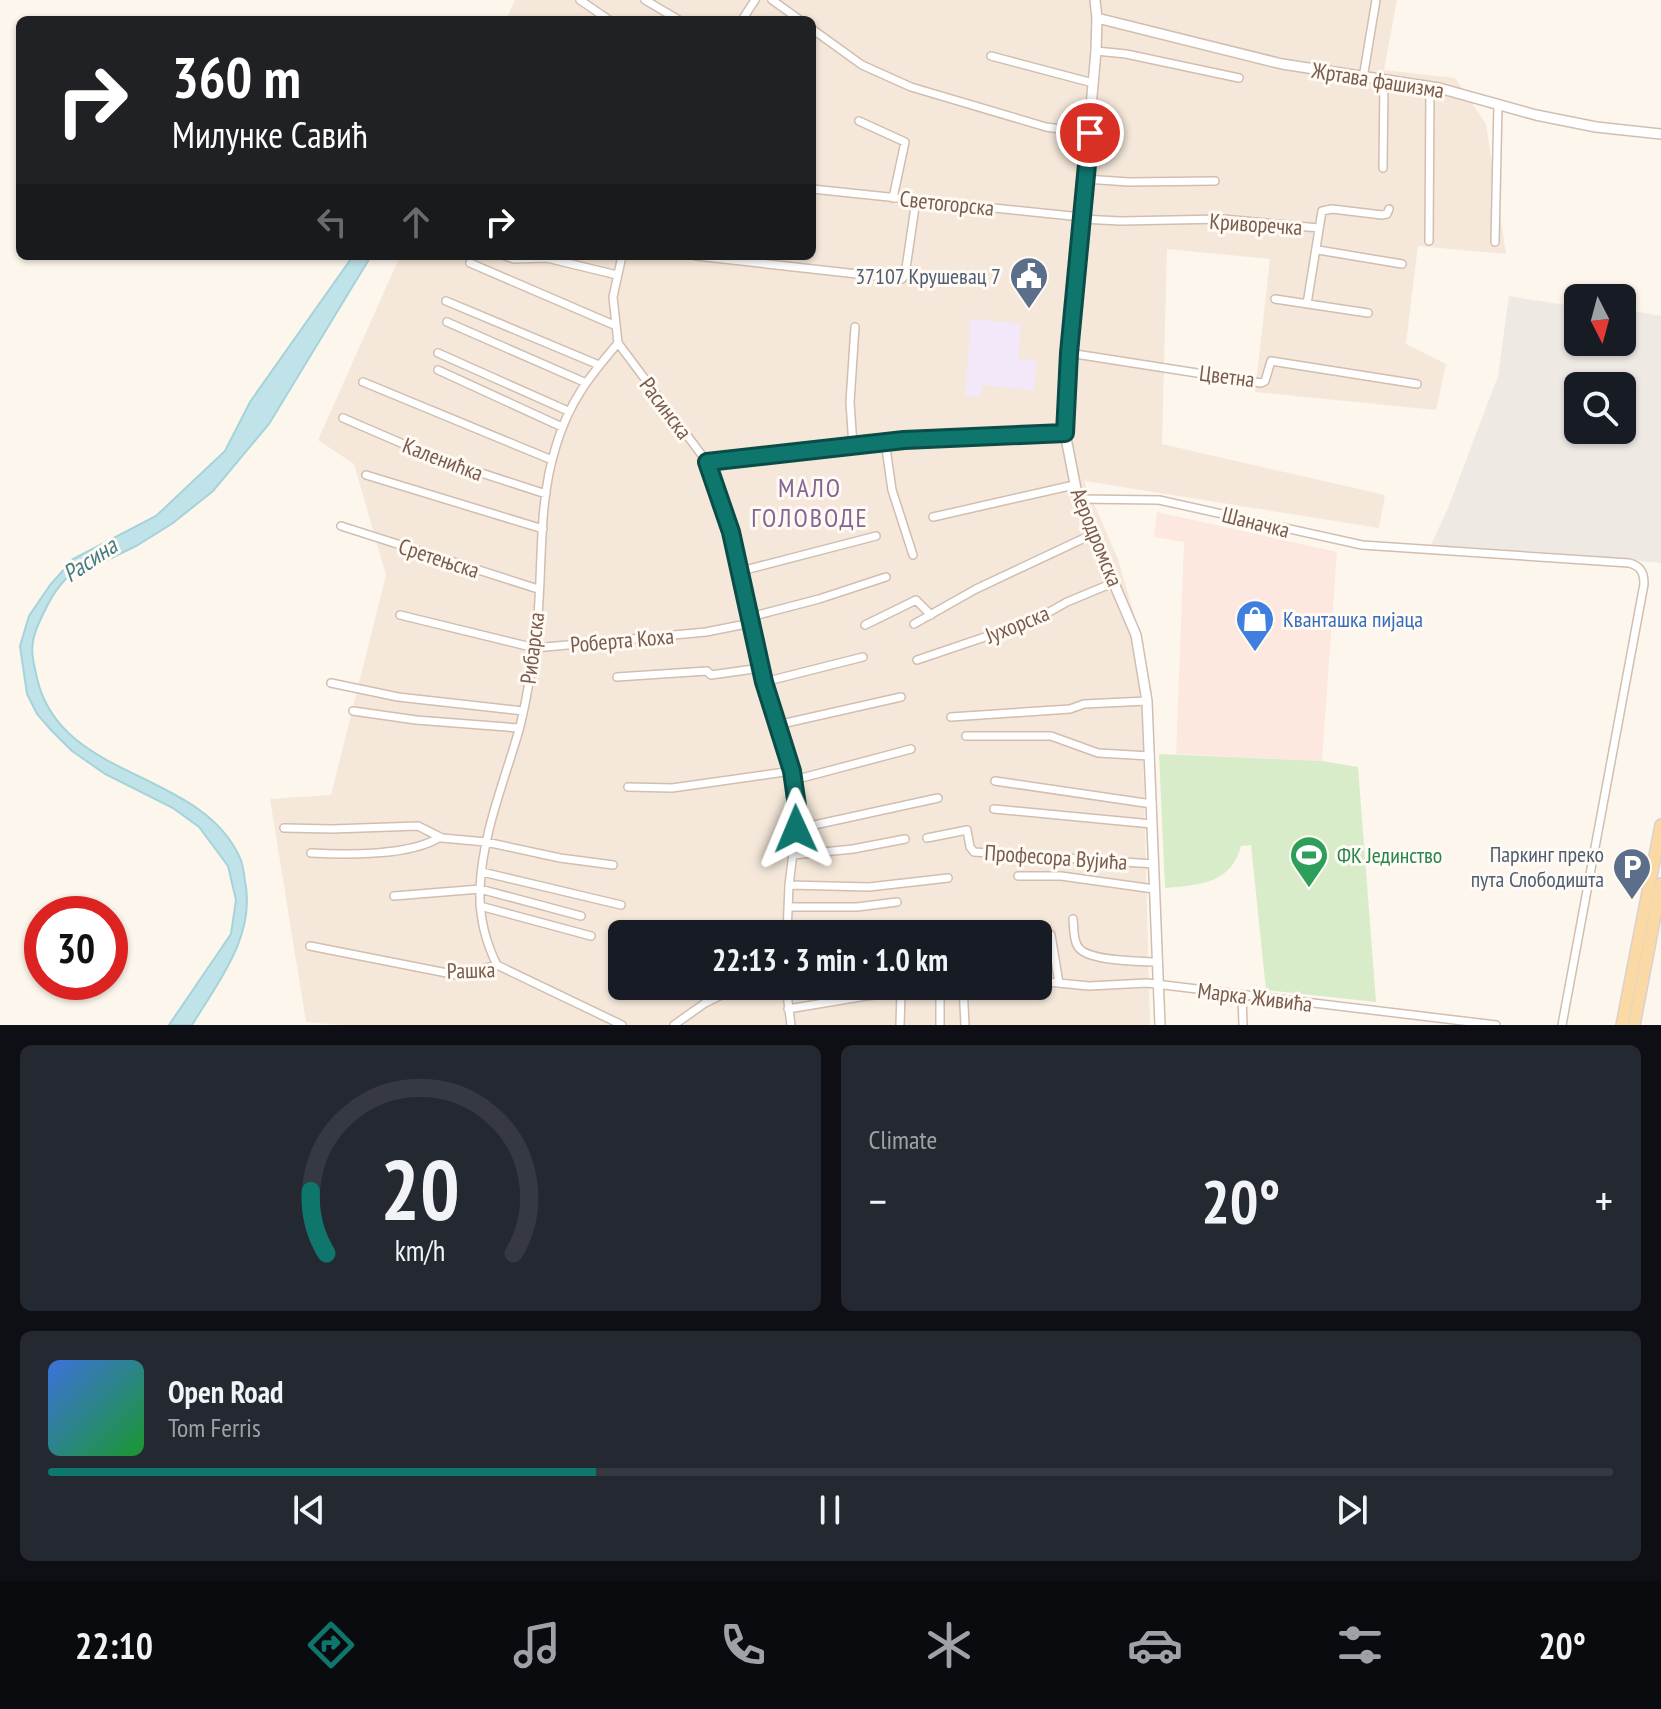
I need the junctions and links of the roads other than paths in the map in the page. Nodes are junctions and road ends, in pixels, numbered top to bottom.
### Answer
1 (580, 0) edge
2 (645, 0) edge
3 (772, 0) edge
4 (1095, 0) edge
5 (1376, 0) edge
6 (603, 16) edge
7 (672, 16) edge
8 (794, 16) edge
9 (1097, 18) junction
10 (816, 32) edge
11 (1096, 51) junction
12 (991, 56) dead end
13 (1239, 78) dead end
14 (1363, 78) junction
15 (1384, 81) junction
16 (1093, 83) junction
17 (1430, 87) junction
18 (1498, 105) junction
19 (859, 121) dead end
20 (1090, 133) junction
21 (1661, 134) edge
22 (1383, 168) dead end
23 (1085, 179) junction
24 (1215, 181) dead end
25 (816, 189) edge
26 (893, 198) junction
27 (916, 200) junction
28 (1389, 209) dead end
29 (1083, 218) junction
30 (1319, 228) junction
31 (1429, 241) dead end
32 (1495, 242) dead end
33 (1318, 250) junction
34 (555, 260) edge
35 (621, 260) edge
36 (732, 260) edge
37 (470, 263) dead end
38 (1402, 264) dead end
39 (617, 275) junction
40 (1275, 299) dead end
41 (446, 301) dead end
42 (1307, 304) junction
43 (1368, 313) dead end
44 (447, 322) dead end
45 (614, 325) junction
46 (855, 327) dead end
47 (618, 343) junction
48 (438, 353) dead end
49 (1069, 353) junction
50 (599, 365) junction
51 (438, 370) dead end
52 (363, 382) dead end
53 (584, 382) junction
54 (1417, 384) dead end
55 (568, 411) junction
56 (343, 418) dead end
57 (562, 427) junction
58 (1065, 433) junction
59 (885, 441) junction
60 (853, 446) junction
61 (552, 460) junction
62 (707, 462) junction
63 (366, 475) dead end
64 (1074, 485) junction
65 (546, 494) junction
66 (1078, 499) junction
67 (933, 517) dead end
68 (341, 526) dead end
69 (543, 529) junction
70 (1093, 534) junction
71 (876, 536) dead end
72 (913, 555) dead end
73 (741, 571) junction
74 (886, 577) dead end
75 (1115, 582) junction
76 (538, 589) junction
77 (400, 615) dead end
78 (931, 615) junction
79 (750, 620) junction
80 (914, 624) dead end
81 (865, 625) dead end
82 (535, 648) junction
83 (863, 657) dead end
84 (917, 660) dead end
85 (761, 668) junction
86 (617, 677) dead end
87 (764, 682) junction
88 (331, 683) dead end
89 (901, 697) dead end
90 (1147, 701) junction
91 (353, 711) dead end
92 (523, 711) junction
93 (951, 717) dead end
94 (777, 725) junction
95 (519, 728) junction
96 (966, 736) dead end
97 (911, 749) dead end
98 (1150, 756) junction
99 (792, 771) junction
100 (794, 780) junction
101 (995, 781) dead end
102 (628, 787) dead end
103 (938, 798) dead end
104 (1152, 804) junction
105 (994, 809) dead end
106 (1152, 824) junction
107 (1661, 825) edge
108 (284, 828) dead end
109 (796, 829) junction
110 (440, 837) junction
111 (927, 838) dead end
112 (905, 839) dead end
113 (486, 842) junction
114 (311, 853) dead end
115 (793, 855) junction
116 (1154, 864) junction
117 (613, 865) dead end
118 (482, 872) junction
119 (1018, 876) dead end
120 (948, 878) dead end
121 (1661, 884) edge
122 (789, 885) junction
123 (480, 889) junction
124 (1154, 889) junction
125 (394, 896) dead end
126 (897, 902) dead end
127 (621, 905) dead end
128 (480, 906) junction
129 (788, 907) junction
130 (581, 916) dead end
131 (1073, 919) dead end
132 (788, 920) edge
133 (591, 936) dead end
134 (1052, 941) edge
135 (310, 946) dead end
136 (1157, 962) junction
137 (497, 965) junction
138 (1052, 982) edge
139 (1059, 983) junction
140 (1157, 985) junction
141 (1242, 996) junction
142 (711, 1000) edge
143 (787, 1000) edge
144 (852, 1000) edge
145 (901, 1000) edge
146 (940, 1000) edge
147 (962, 1000) edge
148 (788, 1009) junction
149 (1397, 1014) junction
150 (1396, 1024) edge
151 (622, 1025) edge
152 (674, 1025) edge
153 (791, 1025) edge
154 (900, 1025) edge
155 (940, 1025) edge
156 (965, 1025) edge
157 (1160, 1025) edge
158 (1243, 1025) edge
159 (1496, 1025) edge
160 (1562, 1025) edge
161 (1622, 1025) edge
162 (1634, 1025) edge

1 - 6 street
2 - 7 street
3 - 8 street
4 - 9 street, Аеродромска
5 - 14 street
9 - 11 street, Аеродромска
9 - 14 street, Жртава фашизма
10 - 20 street
11 - 13 street
11 - 16 street, Аеродромска
12 - 16 street
14 - 15 street, Жртава фашизма
15 - 17 street, Жртава фашизма
15 - 22 street
16 - 20 street, Аеродромска
17 - 18 street, Жртава фашизма
17 - 31 street
18 - 21 street, Жртава фашизма
18 - 32 street
19 - 26 street
20 - 23 street, Аеродромска
23 - 24 street
23 - 29 street, Аеродромска
25 - 26 street, Светогорска
26 - 27 street, Светогорска
27 - 29 street, Светогорска
27 - 36 street
28 - 30 street
29 - 30 street, Криворечка
29 - 49 street, Аеродромска
30 - 33 street, Криворечка
33 - 38 street, Криворечка
33 - 42 street
34 - 39 street
35 - 39 street, Расинска
37 - 45 street
39 - 45 street, Расинска
40 - 42 street
41 - 50 street
42 - 43 street
44 - 53 street
45 - 47 street, Расинска
46 - 60 street
47 - 50 street, Рибарска
47 - 62 street, Расинска
48 - 55 street
49 - 54 street, Цветна
49 - 58 street, Аеродромска
50 - 53 street, Рибарска
51 - 57 street
52 - 61 street
53 - 55 street, Рибарска
55 - 57 street, Рибарска
56 - 65 street, Каленићка
57 - 61 street, Рибарска
58 - 59 street
58 - 64 street, Аеродромска
59 - 60 street
59 - 72 street
60 - 62 street
61 - 65 street, Рибарска
62 - 73 street, Расинска
63 - 69 street
64 - 66 street, Аеродромска
64 - 67 street
65 - 69 street, Рибарска
66 - 70 street, Аеродромска
66 - 160 street, Шаначка
68 - 76 street, Сретењска
69 - 76 street, Рибарска
70 - 75 street, Аеродромска
70 - 78 street
71 - 73 street
73 - 79 street, Расинска
74 - 79 street, Роберта Коха
75 - 84 street, Јухорска
75 - 90 street, Аеродромска
76 - 82 street, Рибарска
77 - 82 street, Роберта Коха
78 - 80 street
78 - 81 street
79 - 82 street, Роберта Коха
79 - 85 street, Расинска
82 - 92 street, Рибарска
83 - 87 street
85 - 86 street
85 - 87 street, Расинска
87 - 94 street, Расинска
88 - 92 street
89 - 94 street
90 - 93 street
90 - 98 street, Аеродромска
91 - 95 street
92 - 95 street, Рибарска
94 - 99 street, Расинска
95 - 113 street, Рибарска
96 - 98 street
97 - 100 street
98 - 104 street, Аеродромска
99 - 100 street, Расинска
99 - 102 street
100 - 109 street, Расинска
101 - 104 street
103 - 109 street
104 - 106 street, Аеродромска
105 - 106 street
106 - 116 street, Аеродромска
107 - 161 main road
108 - 110 street
109 - 115 street, Расинска
110 - 113 street
110 - 114 street
111 - 116 street, Професора Вујића
112 - 115 street
113 - 117 street
113 - 118 street, Рибарска
115 - 122 street, Расинска
116 - 124 street, Аеродромска
118 - 123 street, Рибарска
118 - 127 street
119 - 124 street
120 - 122 street
121 - 162 main road
122 - 129 street, Расинска
123 - 125 street
123 - 128 street, Рибарска
123 - 130 street
124 - 136 street, Аеродромска
126 - 129 street
128 - 133 street
128 - 137 street, Рибарска
129 - 132 street, Расинска
131 - 136 street
134 - 139 street
135 - 137 street, Рашка
136 - 140 street, Аеродромска
137 - 151 street, Рашка
138 - 139 street, Марка Живића
139 - 140 street, Марка Живића
140 - 141 street, Марка Живића
140 - 157 street, Аеродромска
141 - 149 street, Марка Живића
141 - 158 street
142 - 152 street
143 - 148 street
144 - 148 street
145 - 154 street
146 - 155 street
147 - 156 street
148 - 153 street
149 - 150 street
149 - 159 street, Марка Живића

